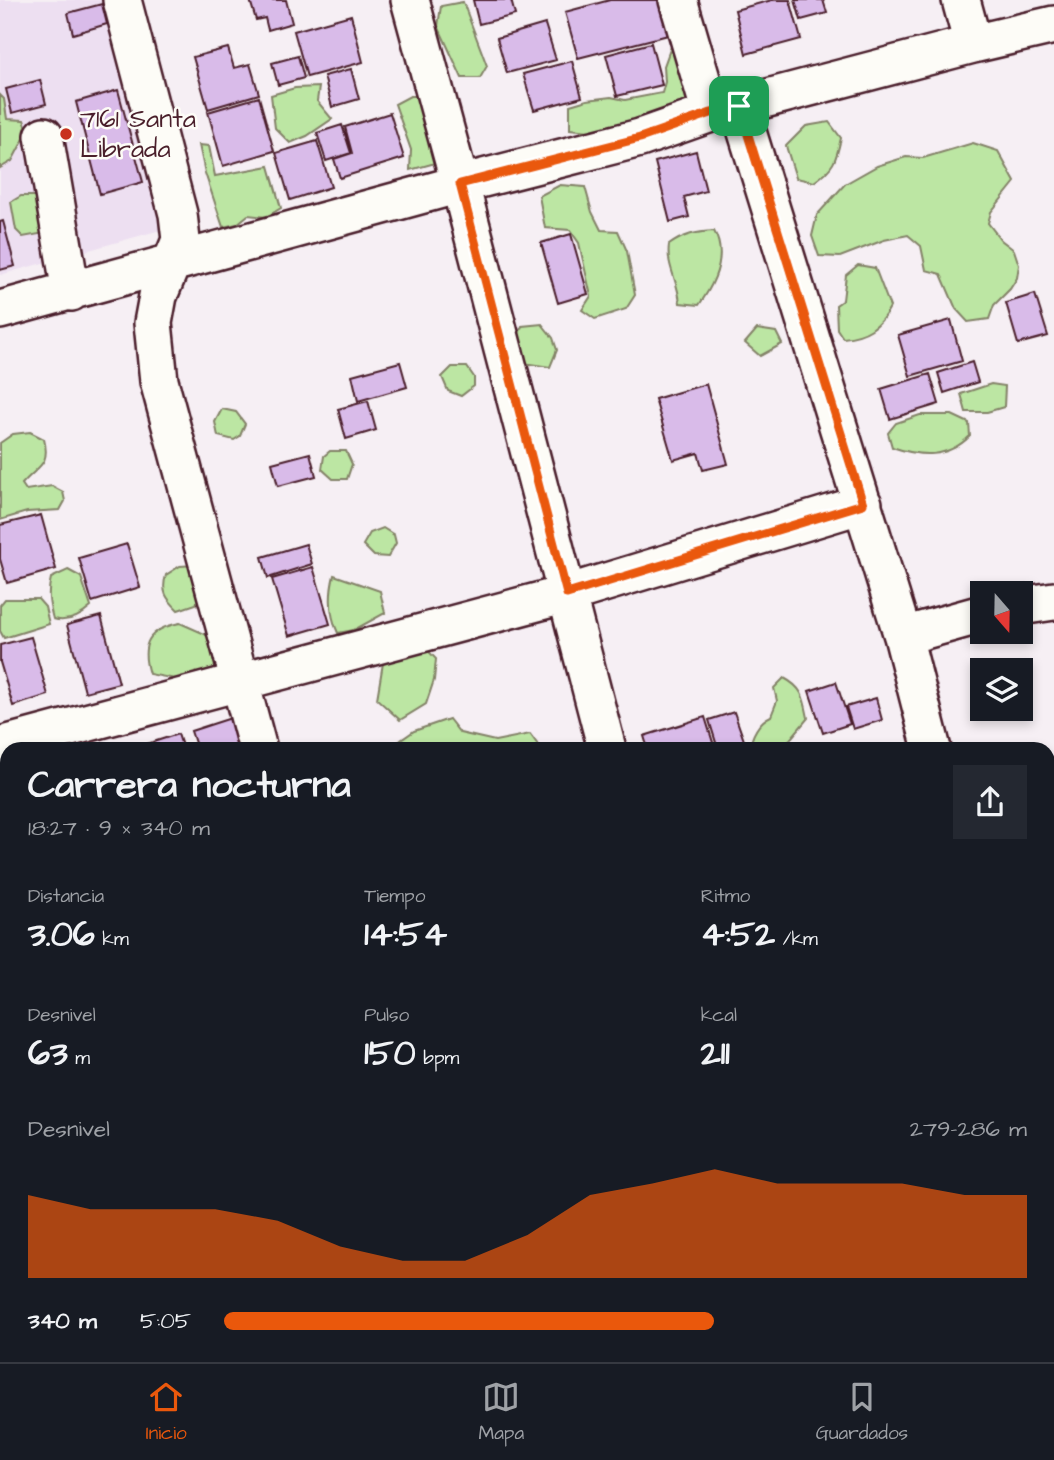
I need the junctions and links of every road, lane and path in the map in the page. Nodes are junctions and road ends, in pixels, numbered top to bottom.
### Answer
1 (122, 0) edge
2 (410, 0) edge
3 (678, 0) edge
4 (961, 0) edge
5 (1054, 25) edge
6 (973, 44) junction
7 (725, 109) junction
8 (44, 136) dead end
9 (460, 184) junction
10 (171, 264) junction
11 (71, 292) junction
12 (0, 310) edge
13 (863, 504) junction
14 (567, 594) junction
15 (1054, 601) edge
16 (1033, 604) edge
17 (970, 617) edge
18 (903, 636) junction
19 (240, 681) junction
20 (15, 742) edge
21 (256, 742) edge
22 (605, 742) edge
23 (930, 742) edge

1 - 10 street
2 - 9 street
3 - 7 street
4 - 6 street
5 - 6 street
6 - 7 street
7 - 9 street
7 - 13 street
8 - 11 street
9 - 10 street
9 - 14 street
10 - 11 street
10 - 19 street
11 - 12 street
13 - 14 street
13 - 18 street
14 - 19 street
14 - 22 street
15 - 16 street
17 - 18 street
18 - 23 street
19 - 20 street
19 - 21 street

